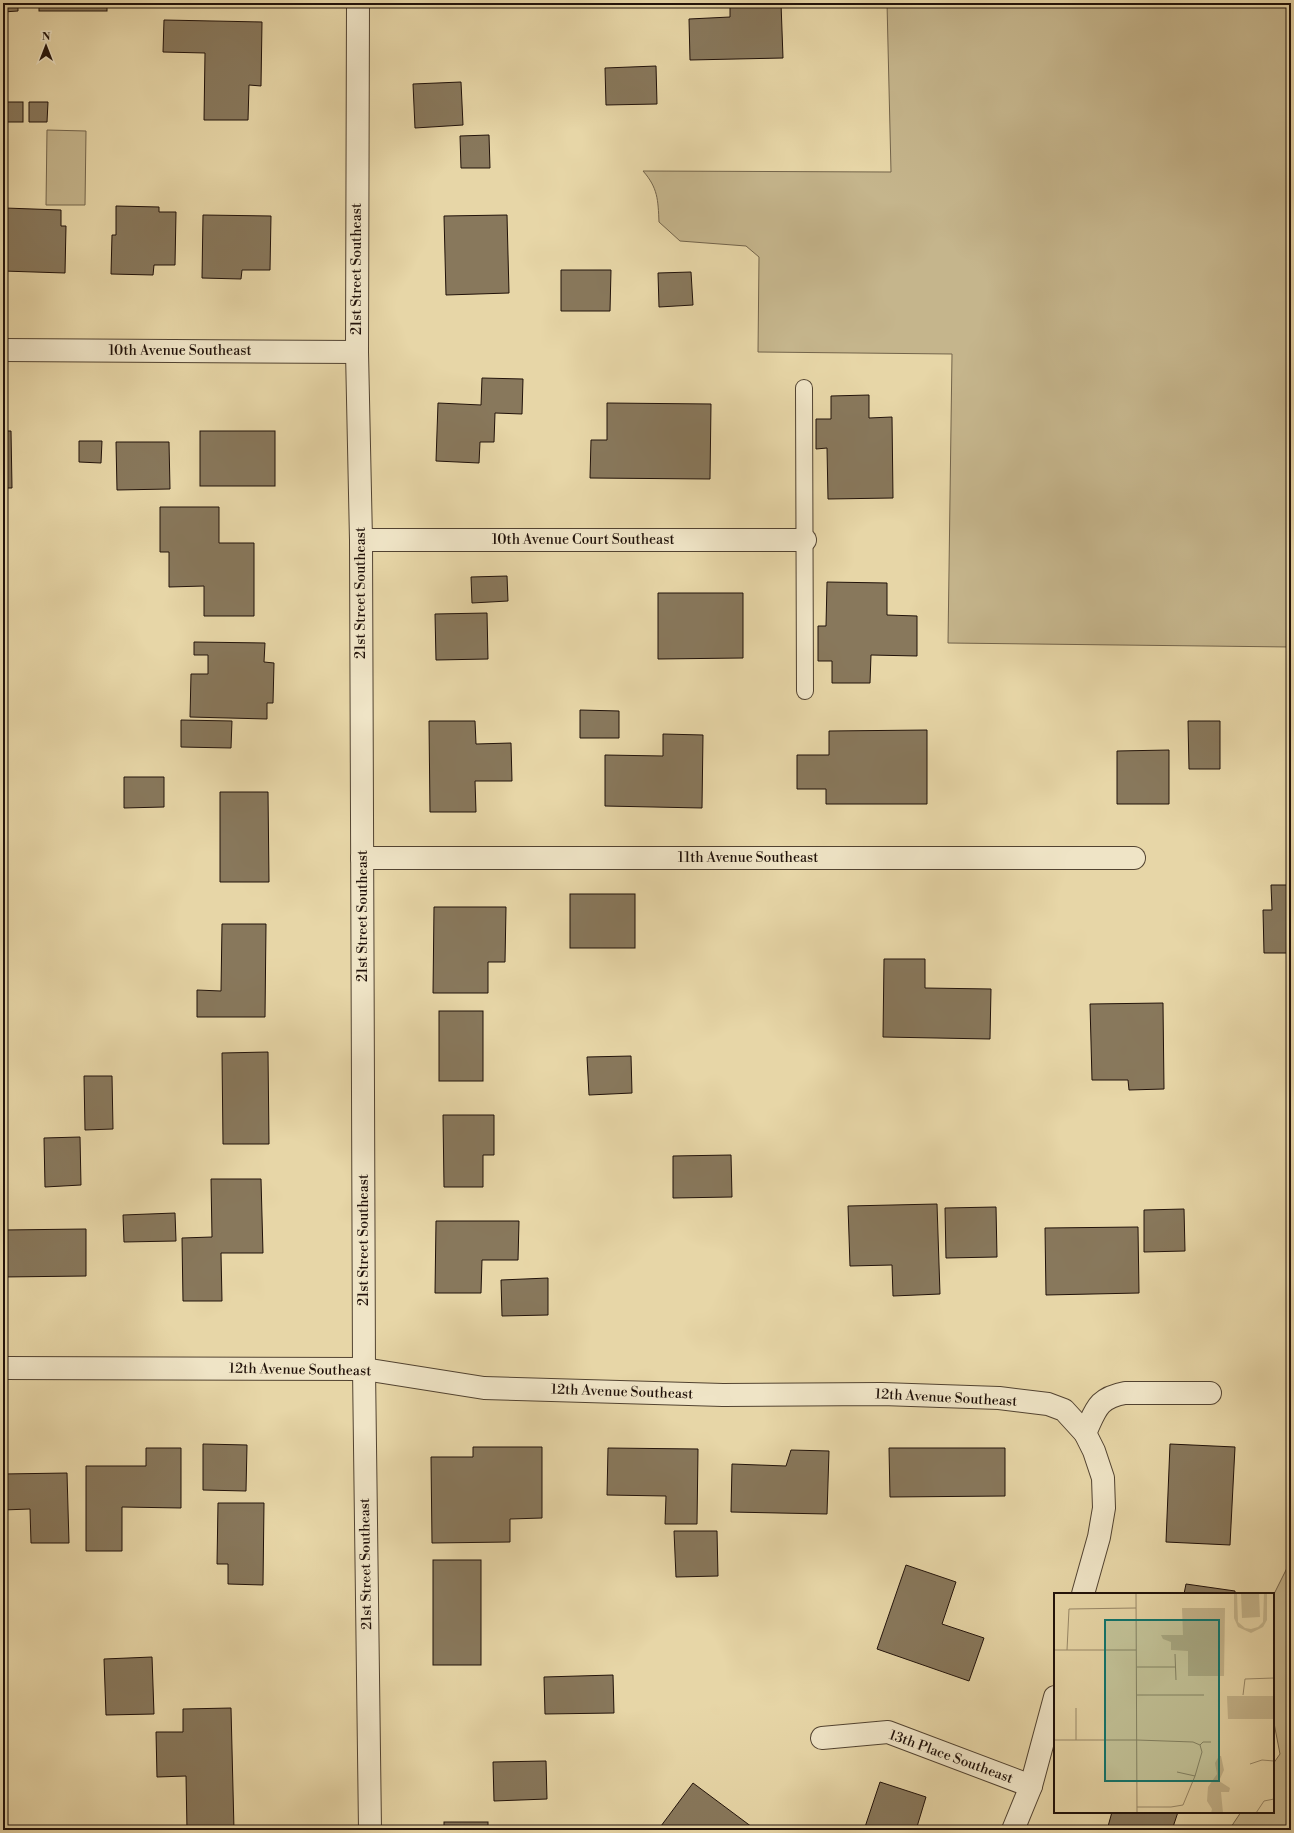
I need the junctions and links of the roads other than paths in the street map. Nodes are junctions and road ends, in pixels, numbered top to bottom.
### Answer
1 (358, 3) edge
2 (3, 350) edge
3 (357, 352) junction
4 (804, 388) dead end
5 (361, 540) junction
6 (805, 540) junction
7 (805, 691) dead end
8 (362, 858) junction
9 (1134, 858) dead end
10 (3, 1368) edge
11 (364, 1369) junction
12 (1210, 1393) dead end
13 (1085, 1433) junction
14 (1083, 1593) edge
15 (1054, 1701) edge
16 (822, 1738) dead end
17 (1031, 1786) junction
18 (370, 1830) edge
19 (1013, 1830) edge

1 - 3 street, 21st Street Southeast
2 - 3 street, 10th Avenue Southeast
3 - 5 street, 21st Street Southeast
4 - 6 lane
5 - 6 street, 10th Avenue Court Southeast
5 - 8 street, 21st Street Southeast
6 - 7 lane
8 - 9 street, 11th Avenue Southeast
8 - 11 street, 21st Street Southeast
10 - 11 street, 12th Avenue Southeast
11 - 13 street, 12th Avenue Southeast
11 - 18 street, 21st Street Southeast
12 - 13 street
13 - 14 street, 12th Avenue Southeast
15 - 17 street
16 - 17 street, 13th Place Southeast
17 - 19 street

